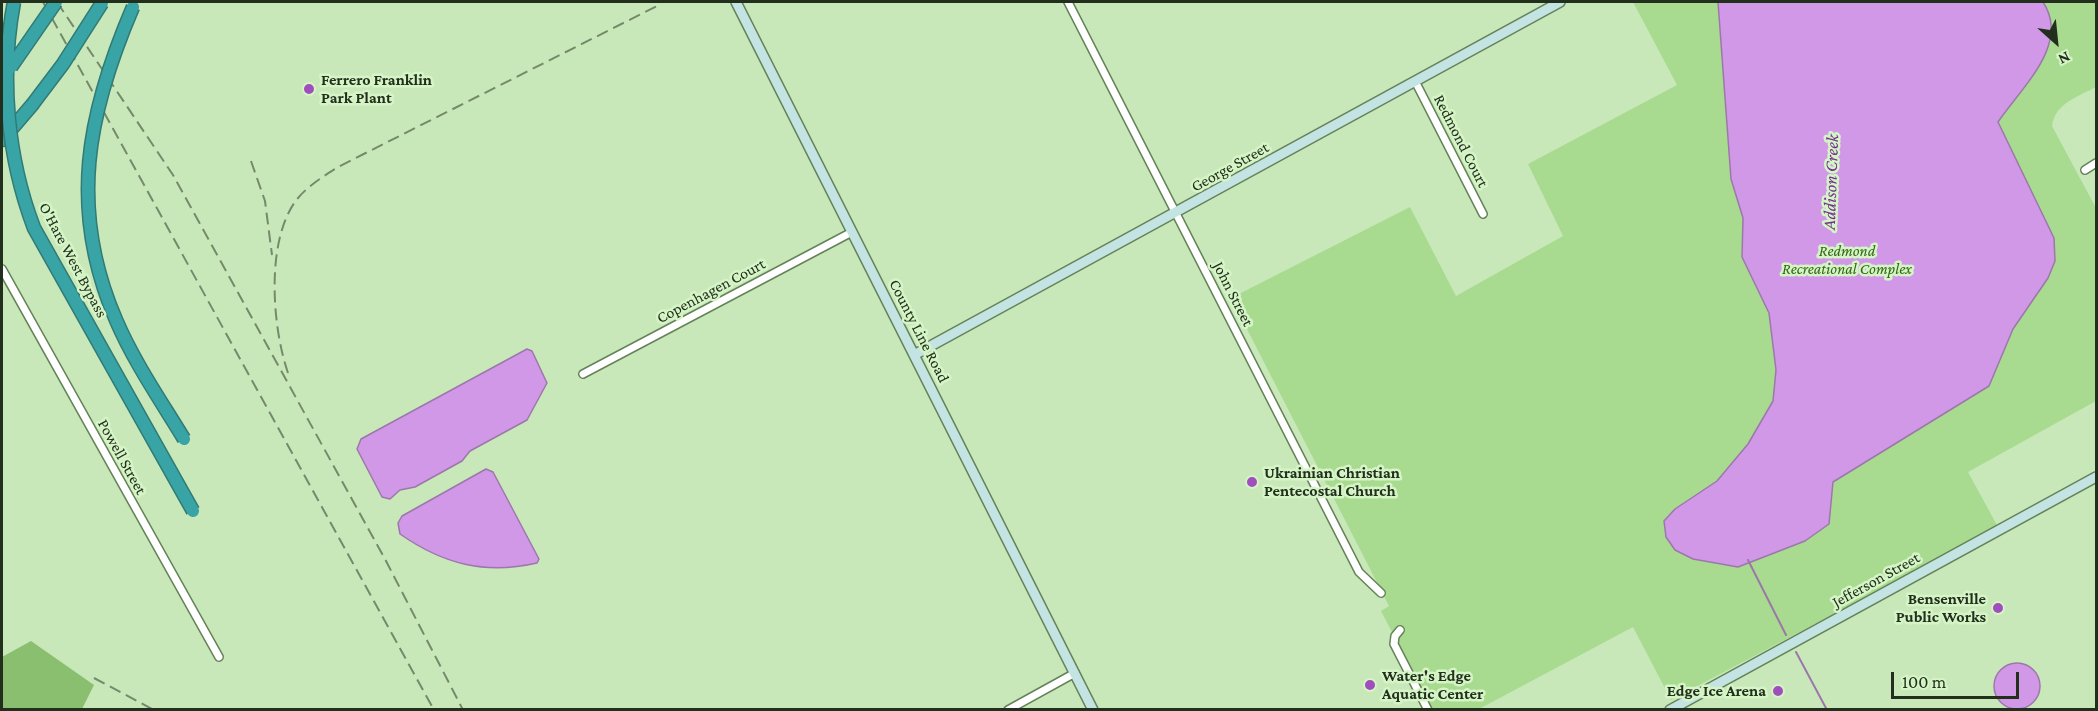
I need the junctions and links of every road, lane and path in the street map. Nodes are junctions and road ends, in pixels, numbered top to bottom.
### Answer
1 (15, 2) edge
2 (56, 2) edge
3 (103, 2) edge
4 (736, 2) edge
5 (1068, 2) edge
6 (1560, 2) edge
7 (134, 4) edge
8 (2, 79) edge
9 (1415, 81) junction
10 (2, 140) edge
11 (2097, 163) edge
12 (2085, 170) dead end
13 (1177, 214) junction
14 (1483, 214) dead end
15 (852, 232) junction
16 (2, 269) edge
17 (914, 355) junction
18 (583, 374) dead end
19 (184, 439) dead end
20 (2097, 477) edge
21 (193, 511) dead end
22 (1381, 593) dead end
23 (1400, 630) dead end
24 (219, 657) dead end
25 (1075, 673) junction
26 (1008, 710) edge
27 (1093, 710) edge
28 (1428, 710) edge
29 (1670, 710) edge

1 - 21 highway, O'Hare West Bypass, bridge
2 - 8 highway, bridge
3 - 10 highway, bridge
4 - 15 street, County Line Road
5 - 13 street, John Street
6 - 9 street, George Street
7 - 19 highway, O'Hare West Bypass, bridge
9 - 13 street, George Street
9 - 14 street, Redmond Court
11 - 12 street
13 - 17 street, George Street
13 - 22 street, John Street
15 - 17 street, County Line Road
15 - 18 street, Copenhagen Court
16 - 24 street, Powell Street
17 - 25 street, County Line Road
20 - 29 street, Jefferson Street
23 - 28 street
25 - 26 street
25 - 27 street, County Line Road

